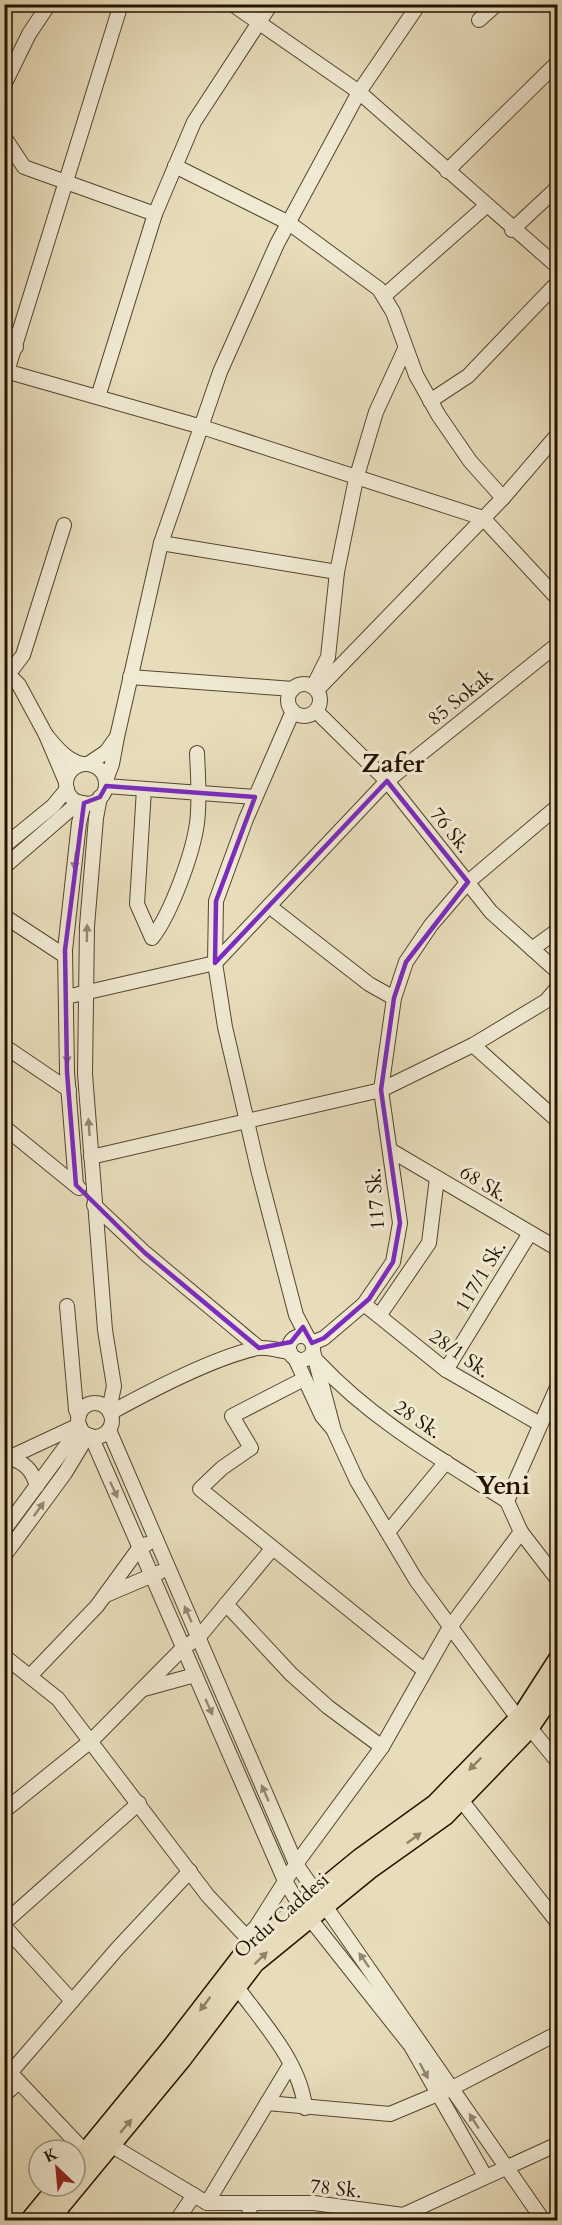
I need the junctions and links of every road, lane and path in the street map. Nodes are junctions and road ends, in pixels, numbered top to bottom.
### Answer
1 (49, 4) edge
2 (121, 4) edge
3 (232, 4) edge
4 (271, 4) edge
5 (497, 4) edge
6 (415, 6) edge
7 (479, 20) dead end
8 (259, 22) junction
9 (558, 62) edge
10 (4, 85) edge
11 (359, 92) junction
12 (4, 136) edge
13 (175, 166) junction
14 (447, 171) junction
15 (66, 182) junction
16 (558, 187) edge
17 (486, 206) junction
18 (155, 214) junction
19 (289, 223) junction
20 (512, 230) junction
21 (558, 267) edge
22 (558, 282) edge
23 (384, 296) junction
24 (4, 328) edge
25 (16, 347) junction
26 (405, 349) junction
27 (7, 375) edge
28 (98, 397) junction
29 (430, 401) junction
30 (202, 427) junction
31 (558, 434) edge
32 (356, 479) junction
33 (503, 498) junction
34 (483, 518) junction
35 (64, 525) dead end
36 (161, 543) junction
37 (337, 572) junction
38 (558, 599) edge
39 (558, 644) edge
40 (6, 675) edge
41 (130, 677) junction
42 (293, 689) junction
43 (315, 689) junction
44 (293, 711) junction
45 (316, 711) junction
46 (46, 735) junction
47 (117, 737) junction
48 (197, 753) dead end
49 (85, 764) junction
50 (387, 781) junction
51 (66, 786) junction
52 (104, 788) junction
53 (144, 789) junction
54 (198, 793) junction
55 (255, 797) junction
56 (82, 803) junction
57 (558, 806) edge
58 (4, 846) edge
59 (4, 867) edge
60 (468, 882) junction
61 (269, 906) junction
62 (4, 916) edge
63 (558, 930) edge
64 (532, 949) junction
65 (65, 956) junction
66 (215, 963) junction
67 (558, 972) edge
68 (558, 987) edge
69 (86, 992) junction
70 (66, 997) junction
71 (394, 998) junction
72 (473, 1045) junction
73 (4, 1046) edge
74 (69, 1090) junction
75 (381, 1090) junction
76 (558, 1121) edge
77 (247, 1122) junction
78 (4, 1127) edge
79 (390, 1150) junction
80 (91, 1157) junction
81 (437, 1178) junction
82 (76, 1185) junction
83 (95, 1207) junction
84 (530, 1233) junction
85 (558, 1249) edge
86 (363, 1304) junction
87 (67, 1306) dead end
88 (379, 1317) junction
89 (264, 1348) junction
90 (302, 1348) junction
91 (446, 1370) junction
92 (304, 1379) junction
93 (558, 1385) edge
94 (110, 1412) junction
95 (540, 1424) junction
96 (83, 1428) junction
97 (109, 1430) junction
98 (334, 1431) junction
99 (8, 1459) edge
100 (446, 1462) junction
101 (37, 1486) junction
102 (507, 1501) junction
103 (4, 1530) edge
104 (388, 1532) junction
105 (521, 1532) junction
106 (156, 1540) junction
107 (140, 1547) junction
108 (272, 1549) junction
109 (4, 1556) edge
110 (168, 1569) junction
111 (152, 1576) junction
112 (558, 1580) edge
113 (104, 1596) junction
114 (226, 1604) junction
115 (450, 1627) junction
116 (198, 1638) junction
117 (183, 1648) junction
118 (4, 1656) edge
119 (558, 1659) edge
120 (424, 1670) junction
121 (195, 1675) junction
122 (30, 1676) junction
123 (558, 1686) edge
124 (141, 1690) junction
125 (524, 1723) junction
126 (92, 1740) junction
127 (382, 1747) junction
128 (558, 1762) edge
129 (460, 1800) junction
130 (139, 1803) junction
131 (4, 1811) edge
132 (296, 1864) junction
133 (190, 1871) junction
134 (285, 1881) junction
135 (322, 1899) junction
136 (305, 1912) junction
137 (558, 1923) edge
138 (4, 1924) edge
139 (250, 1941) junction
140 (237, 1987) junction
141 (72, 2001) junction
142 (558, 2033) edge
143 (290, 2065) junction
144 (11, 2074) edge
145 (452, 2088) junction
146 (4, 2095) edge
147 (437, 2095) junction
148 (267, 2103) junction
149 (305, 2108) junction
150 (67, 2138) edge
151 (104, 2141) junction
152 (558, 2144) edge
153 (87, 2159) edge
154 (506, 2170) junction
155 (485, 2176) junction
156 (194, 2195) junction
157 (48, 2198) edge
158 (63, 2198) edge
159 (207, 2203) junction
160 (250, 2203) junction
161 (402, 2218) edge
162 (30, 2220) edge
163 (49, 2220) edge
164 (177, 2220) edge
165 (249, 2220) edge
166 (543, 2220) edge

1 - 10 street
2 - 15 street
3 - 8 street
4 - 8 street
5 - 7 street
6 - 11 street
8 - 11 street
8 - 13 street
9 - 14 street
11 - 14 street
11 - 19 street
12 - 15 street
13 - 18 street
13 - 19 street
14 - 17 street
15 - 18 street
15 - 25 street
16 - 20 street
17 - 20 street
17 - 23 street
18 - 28 street
19 - 23 street
19 - 30 street
20 - 21 street
22 - 29 street
23 - 26 street
24 - 25 street
25 - 27 street
26 - 29 street
26 - 32 street
27 - 28 street
28 - 30 street
29 - 33 street
30 - 32 street
30 - 36 street
31 - 33 street
32 - 34 street
32 - 37 street
33 - 34 street
34 - 38 street
34 - 43 street
35 - 40 street
36 - 37 street
36 - 41 street
37 - 43 street
39 - 50 street, 85 Sokak
40 - 46 street
41 - 42 street
41 - 47 street
42 - 43 street
42 - 44 street
43 - 45 street
44 - 45 street
44 - 55 street
45 - 50 street, 76 Sk.
46 - 49 street
46 - 51 street
47 - 49 street
47 - 52 street
48 - 54 street
49 - 51 street
49 - 52 street
50 - 60 street, 76 Sk.
50 - 61 street, 85 Sokak
51 - 56 street
51 - 58 street
52 - 53 street
52 - 56 street
69 -> 52 street
53 - 54 street
53 - 54 street
54 - 55 street
55 - 66 street
56 - 59 street
56 -> 65 street
57 - 60 street, 117 Sk.
60 - 64 street, 76 Sk.
60 - 71 street, 117 Sk.
61 - 66 street, 85 Sokak
61 - 71 street
62 - 65 street
63 - 64 street
64 - 67 street, 76 Sk.
65 - 70 street
66 - 69 street
66 - 77 street
68 - 72 street
69 - 70 street
80 -> 69 street
70 -> 74 street
71 - 75 street, 117 Sk.
72 - 75 street
72 - 76 street
73 - 74 street
74 - 82 street
75 - 77 street
75 - 79 street, 117 Sk.
77 - 80 street
77 - 90 street
78 - 82 street
79 - 81 street, 68 Sk.
79 - 86 street, 117 Sk.
80 - 83 street
81 - 84 street, 68 Sk.
81 - 88 street
82 - 83 street
83 - 89 street
83 - 94 street
84 - 85 street, 68 Sk.
84 - 91 street, 117/1 Sk.
86 - 88 street, 28/1 Sk.
86 - 90 street, 117 Sk.
87 - 96 street
88 - 91 street, 28/1 Sk.
89 - 90 street, 117 Sk.
89 - 94 street, 117 Sk.
90 - 92 street
90 - 98 street
90 - 100 street, 28 Sk.
91 - 95 street, 28/1 Sk.
92 - 98 street
92 - 108 street
93 - 95 street
94 - 96 street
94 - 97 street
95 - 102 street
96 - 97 street
96 - 99 street
96 - 101 street
96 -> 107 street
109 -> 96 street
97 - 106 street
98 - 104 street
99 - 101 street
100 - 102 street, 28 Sk.
100 - 104 street
101 - 103 street
102 - 105 street
104 - 115 street
105 - 112 street
105 - 115 street
106 - 107 street
106 - 110 street
107 - 111 street
107 - 113 street
108 - 114 street
108 - 120 street
110 - 111 street
116 -> 110 street
111 - 113 street
111 - 117 street
113 - 122 street
114 - 116 street
114 - 127 street
115 - 120 street
115 - 125 street
116 - 117 street
132 -> 116 street
117 - 121 street
117 - 124 street
118 - 122 street
119 - 125 main road, Ordu Caddesi
120 - 127 street
121 - 124 street
121 -> 134 street
122 - 126 street
123 - 125 main road, Ordu Caddesi
124 - 126 street
125 - 128 street
125 - 129 main road, Ordu Caddesi
125 -> 135 main road, Ordu Caddesi
126 - 130 street
126 - 131 street
127 - 132 street
135 -> 129 main road, Ordu Caddesi
129 - 137 street
130 - 133 street
130 - 138 street
132 - 134 street
132 - 135 street
133 - 139 street
133 - 141 street
134 - 136 street
134 - 139 street
135 - 136 main road, Ordu Caddesi
145 -> 135 street
136 - 139 main road, Ordu Caddesi
140 -> 136 main road, Ordu Caddesi
136 -> 147 street
138 - 141 street
139 -> 151 main road, Ordu Caddesi
140 - 143 street
151 -> 140 main road, Ordu Caddesi
141 - 144 street
142 - 145 street
143 - 148 street
143 - 149 street
144 - 146 street
144 - 150 street
145 - 147 street
154 -> 145 street
147 - 149 street
147 - 155 street
148 - 149 street
148 - 159 street
151 - 153 main road, Ordu Caddesi
151 - 156 street
152 - 154 street, 78 Sk.
154 - 155 street, 78 Sk.
154 - 166 street
155 - 161 street, 78 Sk.
156 - 159 street
156 - 164 street
157 - 162 main road
158 - 163 main road, Ordu Caddesi
159 - 160 street, 78 Sk.
160 - 161 street, 78 Sk.
160 - 165 street

